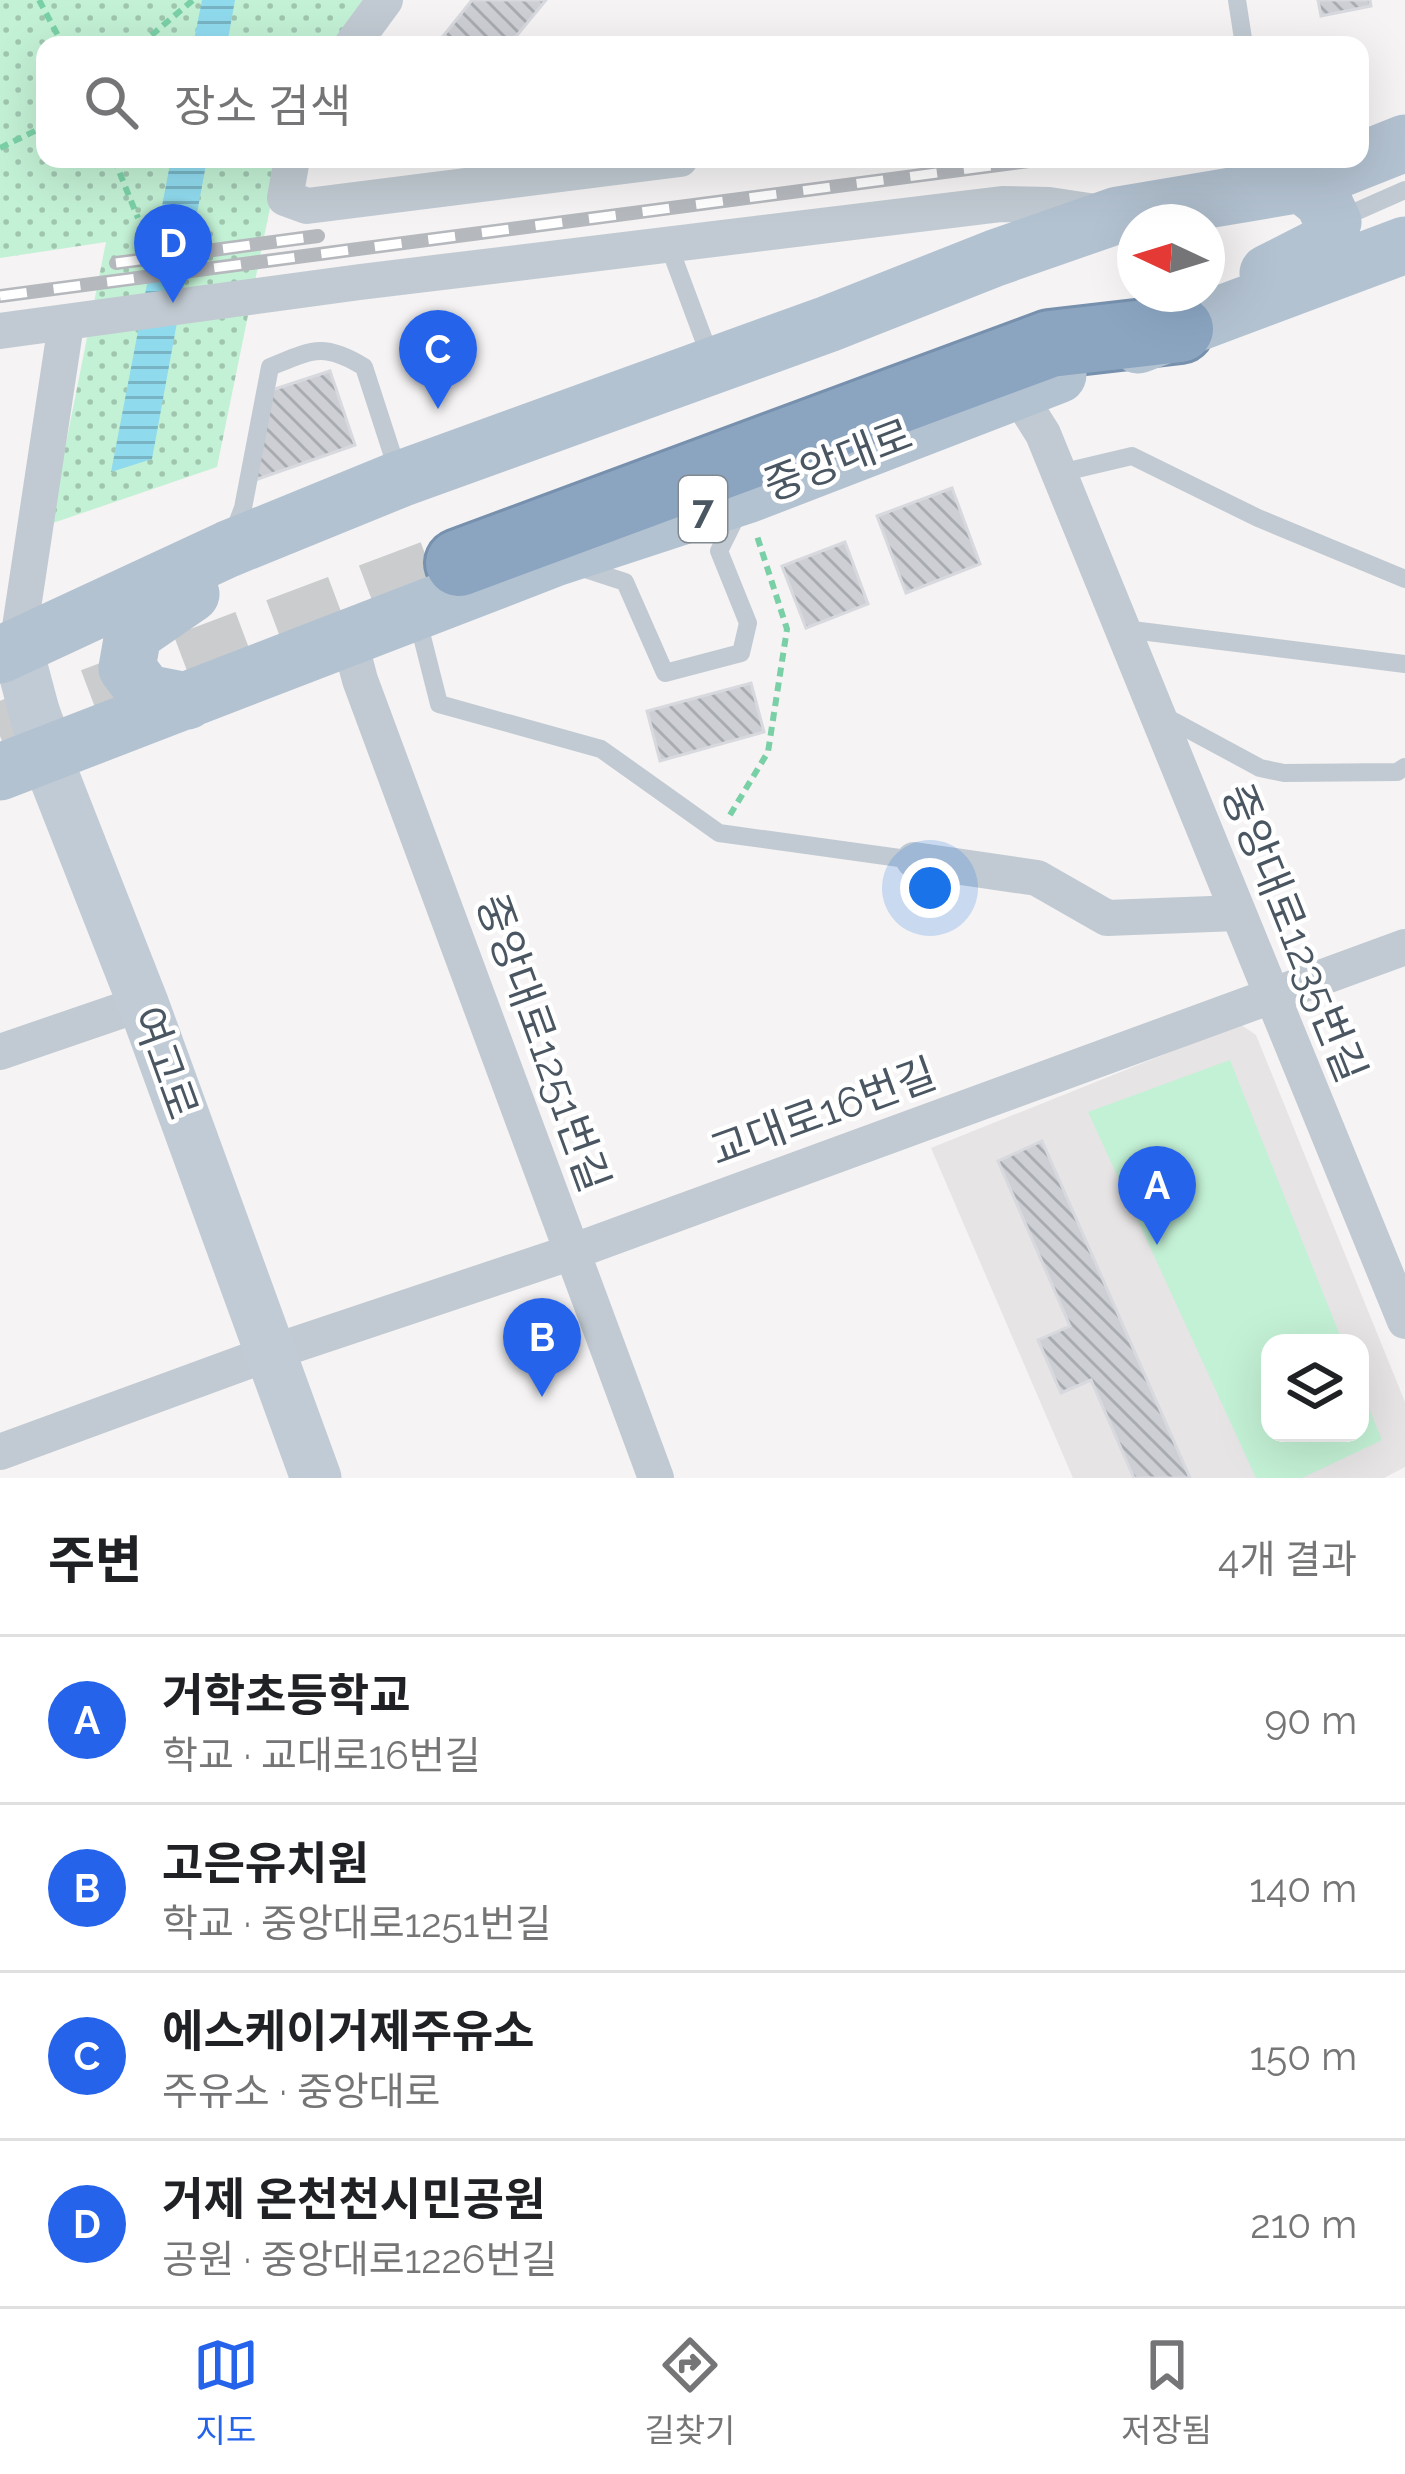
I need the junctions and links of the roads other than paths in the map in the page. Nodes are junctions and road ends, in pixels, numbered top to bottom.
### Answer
1 (385, 0) edge
2 (1237, 0) edge
3 (359, 36) edge
4 (1243, 36) edge
5 (1386, 161) edge
6 (290, 168) edge
7 (609, 168) edge
8 (1317, 203) junction
9 (1225, 209) edge
10 (1117, 215) edge
11 (1117, 215) edge
12 (1405, 245) edge
13 (669, 246) junction
14 (1243, 304) junction
15 (66, 324) junction
16 (1180, 328) junction
17 (0, 331) edge
18 (712, 363) junction
19 (1016, 391) junction
20 (1060, 473) junction
21 (400, 479) junction
22 (747, 495) junction
23 (228, 549) junction
24 (555, 558) junction
25 (459, 563) tunnel mouth
26 (1405, 579) edge
27 (416, 612) junction
28 (1122, 629) junction
29 (349, 638) junction
30 (9, 651) edge
31 (1405, 664) edge
32 (187, 701) junction
33 (1156, 712) junction
34 (23, 764) edge
35 (1405, 767) edge
36 (914, 860) joint
37 (1238, 913) junction
38 (1405, 947) edge
39 (1270, 996) junction
40 (143, 1003) junction
41 (0, 1052) edge
42 (572, 1252) junction
43 (1405, 1321) edge
44 (270, 1353) junction
45 (0, 1452) edge
46 (316, 1478) edge
47 (656, 1478) edge

1 - 3 street
2 - 4 lane
5 - 8 main road
6 - 7 street
8 - 9 main road
8 - 14 main road
10 - 13 street
11 - 18 main road
12 - 14 main road, 중앙대로 / 7
13 - 15 street
13 - 18 lane
14 - 16 main road, 중앙대로 / 7
15 - 17 street
15 - 30 street
16 - 19 main road, 중앙대로 / 7
16 - 25 highway
18 - 21 main road
19 - 20 street, 중앙대로1235번길
19 - 22 main road, 중앙대로 / 7
20 - 26 lane
20 - 28 street, 중앙대로1235번길
21 - 23 main road
21 - 23 lane
22 - 24 main road, 중앙대로 / 7
22 - 24 lane
23 - 30 main road
23 - 32 main road
24 - 27 main road, 중앙대로 / 7
27 - 29 main road, 중앙대로 / 7
27 - 36 lane
28 - 31 lane
28 - 33 street, 중앙대로1235번길
29 - 32 main road, 중앙대로 / 7
29 - 42 street, 중앙대로1251번길
30 - 34 main road, 여고로
32 - 34 main road, 중앙대로 / 7
33 - 35 lane, 중앙대로1235번길
33 - 37 street, 중앙대로1235번길
34 - 40 main road, 여고로
36 - 37 street
37 - 39 street, 중앙대로1235번길
38 - 39 street, 교대로16번길
39 - 42 street, 교대로16번길
39 - 43 street, 중앙대로1235번길
40 - 41 street
40 - 44 main road, 여고로
42 - 44 street, 교대로16번길
42 - 47 street, 중앙대로1251번길
44 - 45 street, 교대로16번길
44 - 46 main road, 여고로

